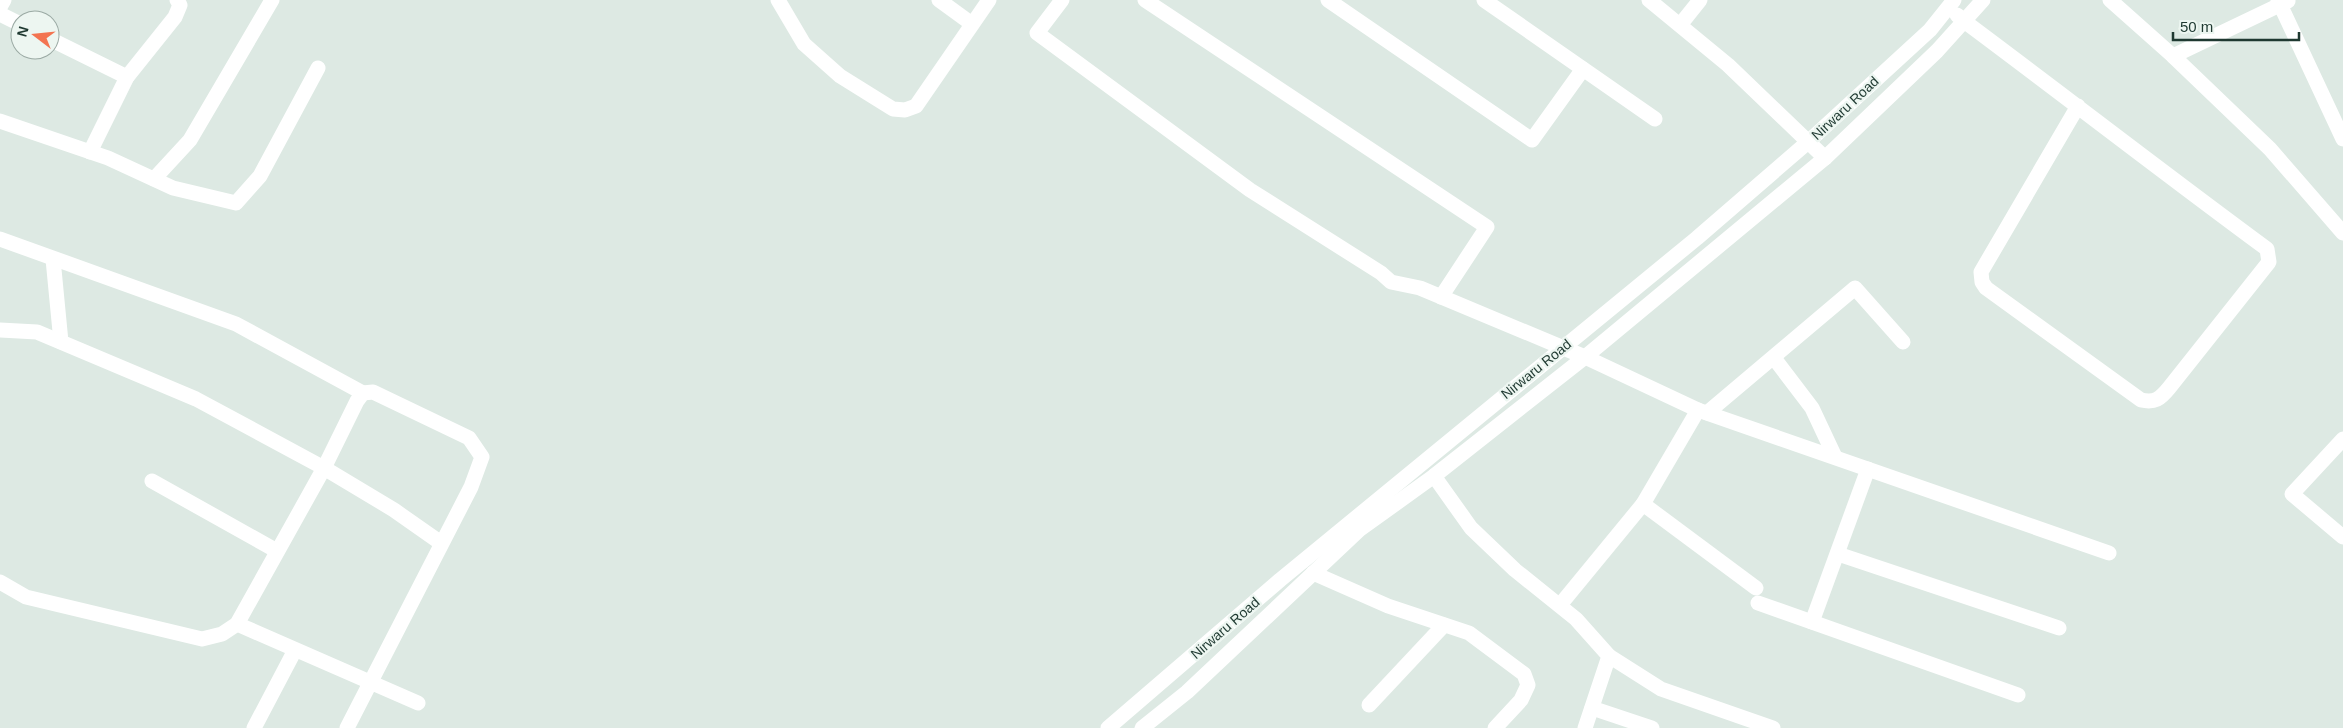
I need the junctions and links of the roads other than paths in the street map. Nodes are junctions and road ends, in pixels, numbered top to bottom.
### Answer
1 (4, 0) edge
2 (177, 0) edge
3 (272, 0) edge
4 (778, 0) edge
5 (939, 0) edge
6 (989, 0) edge
7 (1062, 0) edge
8 (1145, 0) edge
9 (1328, 0) edge
10 (1484, 0) edge
11 (1649, 0) edge
12 (1700, 0) edge
13 (1983, 0) edge
14 (2110, 0) edge
15 (2283, 2) edge
16 (1951, 4) edge
17 (0, 7) edge
18 (1964, 21) junction
19 (972, 24) junction
20 (1680, 25) junction
21 (60, 44) edge
22 (2173, 56) junction
23 (318, 68) dead end
24 (1583, 69) junction
25 (127, 77) junction
26 (2078, 106) junction
27 (1655, 119) dead end
28 (0, 121) edge
29 (2343, 139) edge
30 (1808, 142) junction
31 (90, 152) junction
32 (1825, 158) junction
33 (154, 179) junction
34 (2343, 233) edge
35 (0, 239) edge
36 (53, 259) junction
37 (1441, 298) junction
38 (0, 330) edge
39 (61, 342) junction
40 (1903, 342) dead end
41 (1561, 349) junction
42 (1585, 357) junction
43 (1774, 358) junction
44 (363, 393) junction
45 (1703, 412) junction
46 (2343, 439) edge
47 (1835, 457) junction
48 (324, 468) junction
49 (1868, 469) junction
50 (1434, 476) junction
51 (152, 481) dead end
52 (1643, 504) junction
53 (2343, 537) edge
54 (440, 543) junction
55 (277, 552) junction
56 (2109, 553) dead end
57 (1838, 554) junction
58 (1313, 573) junction
59 (0, 582) edge
60 (1756, 588) dead end
61 (1758, 603) dead end
62 (1560, 606) junction
63 (1812, 622) junction
64 (237, 624) junction
65 (1444, 625) junction
66 (2059, 628) dead end
67 (294, 650) junction
68 (1609, 656) junction
69 (371, 683) junction
70 (2018, 695) dead end
71 (418, 702) dead end
72 (1368, 704) dead end
73 (1592, 708) junction
74 (254, 728) edge
75 (347, 728) edge
76 (1108, 728) edge
77 (1142, 728) edge
78 (1495, 728) edge
79 (1585, 728) edge
80 (1652, 728) edge
81 (1773, 728) edge

1 - 17 street
2 - 25 street
3 - 33 street
4 - 19 street
5 - 19 street
6 - 19 street
7 - 37 street
8 - 37 street
9 - 24 street
10 - 24 street
11 - 20 street
12 - 20 street
13 - 18 street, Nirwaru Road
14 - 22 street
15 - 22 street
15 - 29 street
16 - 18 street
16 - 30 street, Nirwaru Road
18 - 26 street
18 - 32 street, Nirwaru Road
20 - 30 street
21 - 25 street
22 - 34 street
23 - 33 street
24 - 27 street
25 - 31 street
26 - 26 street
28 - 31 street
30 - 32 street
30 - 41 street, Nirwaru Road
31 - 33 street
32 - 42 street, Nirwaru Road
35 - 36 street
36 - 39 street
36 - 44 street
37 - 41 street
38 - 39 street
39 - 48 street
40 - 43 street
41 - 42 street
41 - 76 street, Nirwaru Road
42 - 45 street
42 - 50 street, Nirwaru Road
43 - 45 street
43 - 47 street
44 - 48 street
44 - 54 street
45 - 47 street
45 - 52 street
46 - 53 street
47 - 49 street
48 - 54 street
48 - 55 street
49 - 56 street
49 - 57 street
50 - 58 street, Nirwaru Road
50 - 62 street
51 - 55 street
52 - 60 street
52 - 62 street
54 - 69 street
55 - 64 street
57 - 63 street
57 - 66 street
58 - 65 street
58 - 77 street, Nirwaru Road
59 - 64 street
61 - 63 street
62 - 68 street
63 - 70 street
64 - 67 street
65 - 72 street
65 - 78 street
67 - 69 street
67 - 74 street
68 - 73 street
68 - 81 street
69 - 71 street
69 - 75 street
73 - 79 street
73 - 80 street

